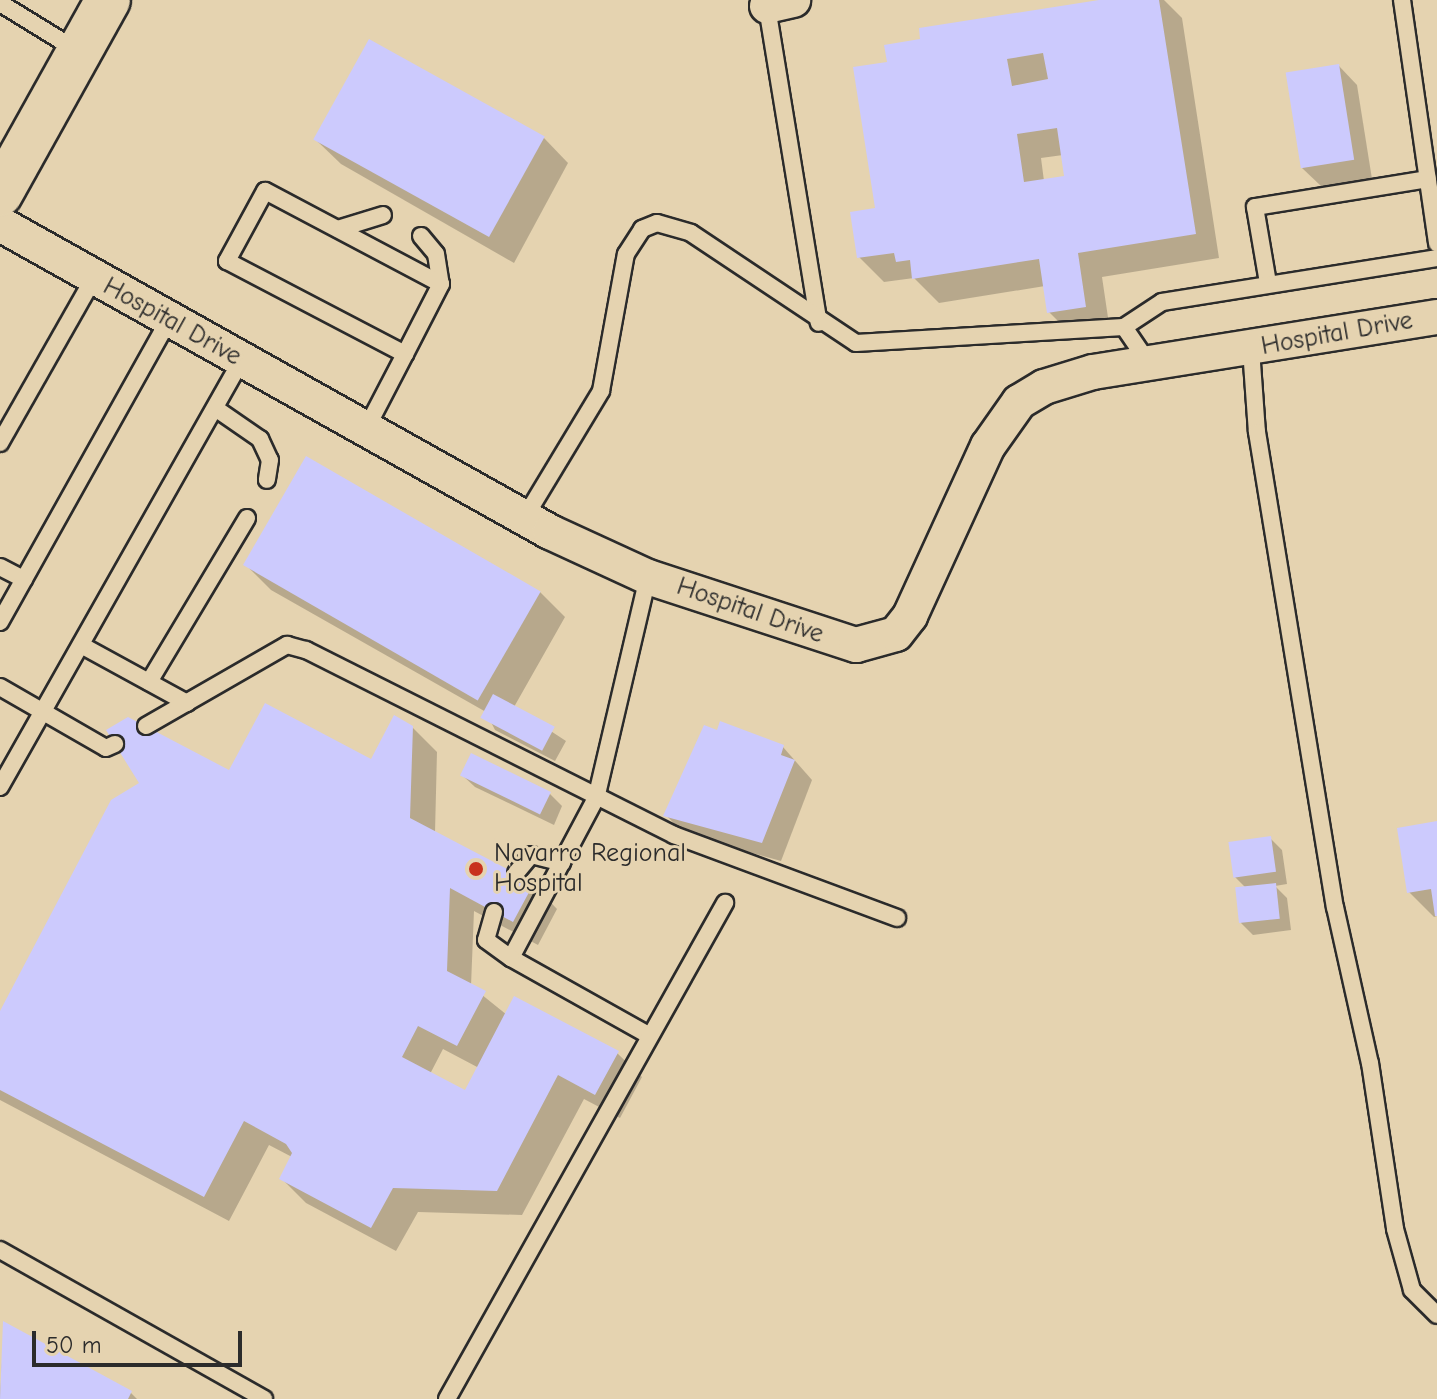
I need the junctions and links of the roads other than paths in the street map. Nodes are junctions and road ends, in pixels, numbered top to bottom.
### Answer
1 (108, 0) edge
2 (1402, 0) edge
3 (775, 2) edge
4 (0, 3) edge
5 (79, 52) junction
6 (1428, 179) junction
7 (0, 194) edge
8 (383, 215) dead end
9 (0, 224) edge
10 (338, 229) junction
11 (421, 236) dead end
12 (1437, 244) edge
13 (1437, 258) edge
14 (93, 279) junction
15 (1268, 283) junction
16 (441, 284) junction
17 (1437, 317) edge
18 (169, 319) junction
19 (819, 323) junction
20 (1124, 327) junction
21 (1251, 349) junction
22 (405, 354) junction
23 (242, 360) junction
24 (1148, 362) junction
25 (215, 408) junction
26 (366, 429) junction
27 (0, 443) edge
28 (267, 480) dead end
29 (525, 517) junction
30 (247, 518) dead end
31 (0, 567) edge
32 (648, 577) junction
33 (24, 579) junction
34 (0, 622) edge
35 (81, 645) junction
36 (149, 682) junction
37 (0, 687) edge
38 (187, 703) junction
39 (42, 713) junction
40 (146, 726) dead end
41 (115, 744) dead end
42 (0, 787) edge
43 (596, 798) junction
44 (562, 863) junction
45 (516, 873) dead end
46 (725, 903) dead end
47 (494, 912) dead end
48 (897, 918) dead end
49 (511, 958) junction
50 (650, 1036) junction
51 (0, 1250) edge
52 (1437, 1315) edge
53 (264, 1399) edge
54 (447, 1399) edge

1 - 5 main road
2 - 6 lane
3 - 19 lane
4 - 5 lane
5 - 7 main road
6 - 12 lane
6 - 15 lane
8 - 10 lane
9 - 14 street, Hospital Drive
10 - 16 lane
10 - 22 lane
11 - 16 lane
13 - 15 lane
14 - 18 street, Hospital Drive
14 - 27 lane
15 - 20 lane
16 - 22 lane
17 - 21 street, Hospital Drive
18 - 23 street, Hospital Drive
18 - 33 lane
19 - 20 lane
19 - 29 lane
20 - 24 lane
21 - 24 street, Hospital Drive
21 - 52 lane
22 - 26 lane
23 - 25 lane
23 - 26 street, Hospital Drive
24 - 32 street, Hospital Drive
25 - 28 lane
25 - 35 lane
26 - 29 street, Hospital Drive
29 - 32 street, Hospital Drive
30 - 36 lane
31 - 33 lane
32 - 43 lane
33 - 34 lane
35 - 36 lane
35 - 39 lane
36 - 38 lane
37 - 39 lane
38 - 40 lane
38 - 43 lane
39 - 41 lane
39 - 42 lane
43 - 44 lane
43 - 48 lane
44 - 45 lane
44 - 49 lane
46 - 50 lane
47 - 49 lane
49 - 50 lane
50 - 54 lane
51 - 53 lane

